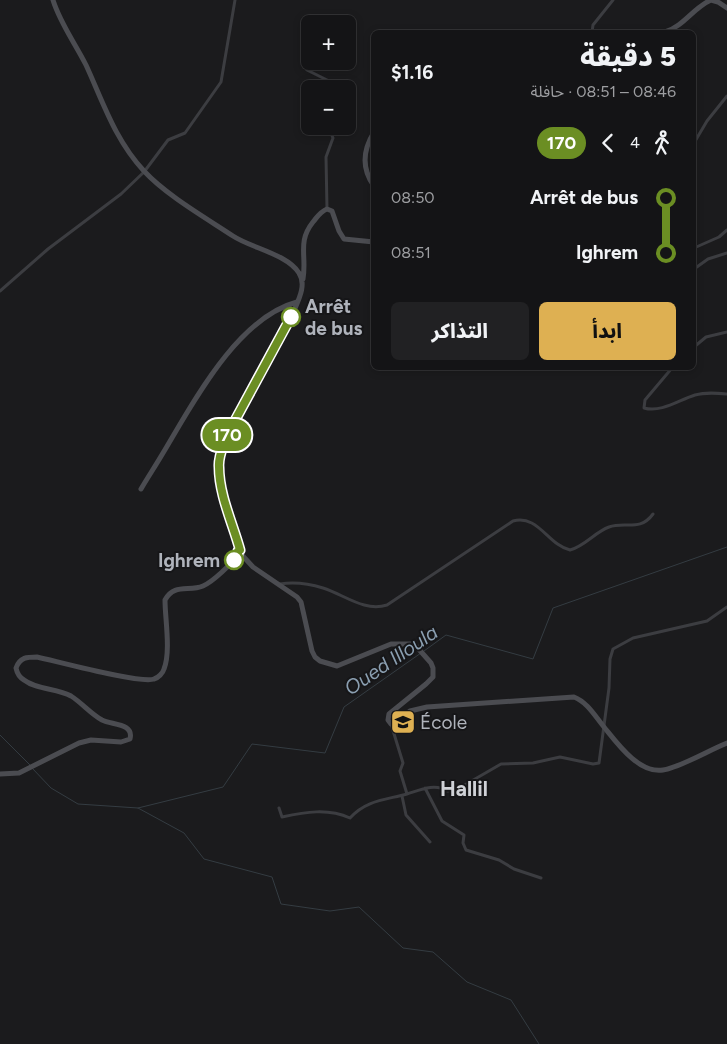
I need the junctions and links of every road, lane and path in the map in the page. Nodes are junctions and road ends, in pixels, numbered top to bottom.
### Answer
1 (53, 0) edge
2 (235, 0) edge
3 (614, 0) edge
4 (727, 8) edge
5 (592, 30) edge
6 (669, 30) edge
7 (307, 70) dead end
8 (328, 80) edge
9 (727, 96) edge
10 (720, 105) junction
11 (727, 106) edge
12 (332, 135) edge
13 (371, 136) edge
14 (696, 140) edge
15 (144, 172) junction
16 (371, 180) edge
17 (327, 209) junction
18 (727, 230) edge
19 (371, 242) edge
20 (696, 247) edge
21 (727, 253) edge
22 (696, 268) edge
23 (302, 284) junction
24 (0, 291) edge
25 (297, 302) junction
26 (727, 332) edge
27 (696, 345) edge
28 (670, 370) edge
29 (727, 394) edge
30 (141, 489) dead end
31 (653, 514) dead end
32 (240, 553) junction
33 (277, 585) junction
34 (727, 607) edge
35 (391, 724) junction
36 (604, 726) junction
37 (727, 742) edge
38 (0, 774) edge
39 (425, 788) junction
40 (406, 794) junction
41 (402, 796) junction
42 (279, 808) dead end
43 (430, 842) dead end
44 (541, 878) dead end

1 - 15 main road
2 - 15 street
3 - 5 street
4 - 6 main road
7 - 8 street
9 - 10 street
10 - 11 street
10 - 14 street
12 - 17 street
13 - 16 main road
15 - 23 main road
15 - 24 street
17 - 19 main road
17 - 23 main road
18 - 20 street
21 - 22 street
23 - 25 main road
25 - 30 main road
25 - 32 main road
26 - 27 street
28 - 29 street
31 - 33 street
32 - 33 main road
32 - 38 main road
33 - 35 main road
34 - 36 street
35 - 36 main road
35 - 40 street
36 - 37 main road
36 - 39 street
39 - 40 street
39 - 44 street
40 - 41 street
41 - 42 street
41 - 43 street

